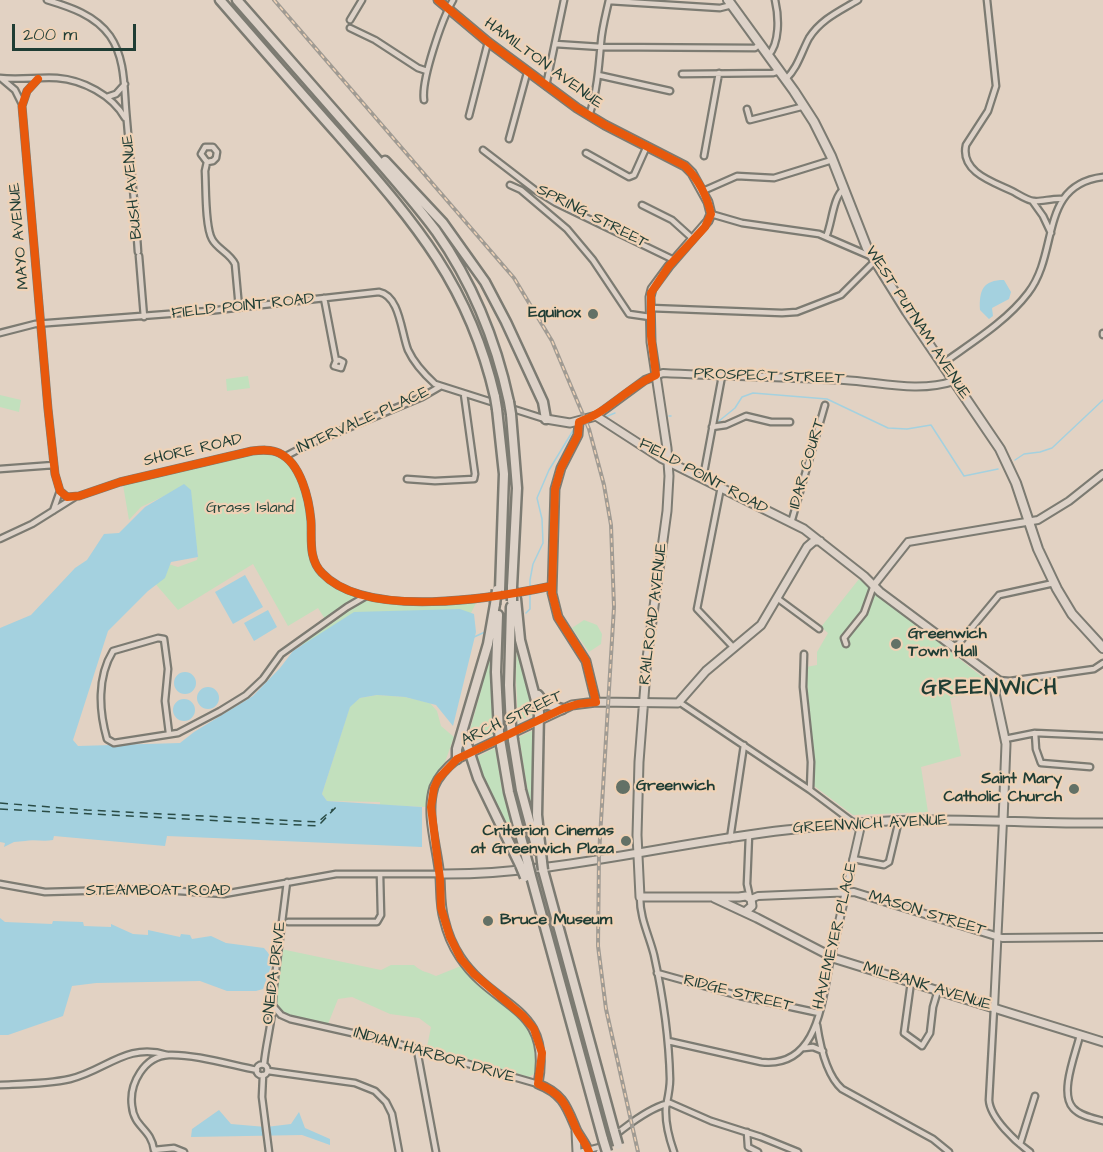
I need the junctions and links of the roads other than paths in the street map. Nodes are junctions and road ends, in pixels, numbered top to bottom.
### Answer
1 (47, 0) edge
2 (220, 0) edge
3 (237, 0) edge
4 (362, 0) edge
5 (438, 0) edge
6 (453, 0) edge
7 (564, 0) edge
8 (609, 0) edge
9 (775, 0) edge
10 (858, 0) edge
11 (987, 0) edge
12 (730, 2) edge
13 (448, 8) junction
14 (350, 20) dead end
15 (350, 28) dead end
16 (488, 42) junction
17 (555, 44) junction
18 (760, 44) junction
19 (601, 46) junction
20 (768, 56) junction
21 (427, 71) junction
22 (779, 71) junction
23 (528, 73) junction
24 (719, 73) junction
25 (682, 74) dead end
26 (598, 75) junction
27 (1, 78) edge
28 (786, 79) junction
29 (38, 80) junction
30 (125, 84) junction
31 (312, 86) junction
32 (546, 86) junction
33 (670, 91) dead end
34 (107, 96) junction
35 (424, 100) dead end
36 (22, 106) junction
37 (805, 106) junction
38 (747, 109) dead end
39 (469, 116) dead end
40 (589, 116) junction
41 (128, 123) junction
42 (509, 139) dead end
43 (647, 146) junction
44 (342, 147) dead end
45 (483, 150) dead end
46 (586, 153) dead end
47 (704, 156) dead end
48 (832, 160) junction
49 (207, 162) dead end
50 (1103, 177) edge
51 (510, 184) dead end
52 (844, 189) junction
53 (703, 191) junction
54 (1062, 199) junction
55 (1033, 202) junction
56 (642, 205) dead end
57 (711, 214) junction
58 (1051, 233) junction
59 (826, 237) junction
60 (693, 239) junction
61 (430, 246) junction
62 (874, 259) junction
63 (674, 260) junction
64 (324, 298) junction
65 (239, 308) junction
66 (650, 308) junction
67 (144, 317) junction
68 (650, 317) junction
69 (41, 324) junction
70 (0, 333) edge
71 (336, 361) dead end
72 (942, 364) junction
73 (656, 375) junction
74 (722, 376) junction
75 (954, 381) junction
76 (441, 386) junction
77 (464, 394) junction
78 (825, 405) dead end
79 (596, 416) junction
80 (546, 419) junction
81 (579, 422) junction
82 (790, 422) dead end
83 (712, 427) junction
84 (286, 456) junction
85 (668, 461) junction
86 (54, 465) junction
87 (0, 470) edge
88 (1103, 474) edge
89 (703, 478) junction
90 (407, 479) dead end
91 (721, 487) junction
92 (60, 491) junction
93 (75, 497) junction
94 (53, 512) junction
95 (1029, 520) junction
96 (792, 523) junction
97 (0, 539) edge
98 (820, 541) junction
99 (1054, 583) junction
100 (874, 585) junction
101 (552, 586) junction
102 (366, 596) junction
103 (777, 598) junction
104 (514, 600) junction
105 (497, 603) junction
106 (819, 628) dead end
107 (846, 645) dead end
108 (734, 648) junction
109 (955, 648) junction
110 (1103, 648) edge
111 (804, 654) dead end
112 (1103, 663) edge
113 (1101, 668) edge
114 (527, 670) junction
115 (998, 680) junction
116 (596, 702) junction
117 (679, 702) junction
118 (644, 704) junction
119 (562, 709) junction
120 (540, 720) junction
121 (463, 731) junction
122 (169, 733) junction
123 (1035, 733) junction
124 (1103, 736) edge
125 (1005, 739) junction
126 (744, 746) junction
127 (469, 753) junction
128 (457, 759) junction
129 (1090, 767) dead end
130 (810, 790) junction
131 (899, 820) junction
132 (1003, 821) junction
133 (854, 823) junction
134 (1103, 823) edge
135 (749, 835) junction
136 (730, 838) junction
137 (638, 853) junction
138 (853, 859) junction
139 (524, 864) junction
140 (542, 867) junction
141 (380, 873) junction
142 (440, 874) junction
143 (287, 882) junction
144 (0, 884) edge
145 (846, 892) junction
146 (639, 897) junction
147 (712, 898) junction
148 (747, 899) junction
149 (736, 908) junction
150 (744, 912) junction
151 (757, 918) junction
152 (288, 922) dead end
153 (998, 936) junction
154 (1103, 937) edge
155 (831, 957) junction
156 (657, 973) junction
157 (911, 982) junction
158 (938, 990) junction
159 (274, 1007) junction
160 (994, 1008) junction
161 (819, 1013) junction
162 (816, 1022) junction
163 (1080, 1035) junction
164 (668, 1041) junction
165 (1103, 1042) edge
166 (803, 1049) junction
167 (417, 1050) junction
168 (823, 1051) junction
169 (167, 1055) junction
170 (264, 1064) junction
171 (256, 1070) junction
172 (266, 1073) junction
173 (538, 1084) junction
174 (0, 1085) edge
175 (1035, 1096) dead end
176 (667, 1103) junction
177 (1103, 1121) edge
178 (576, 1128) junction
179 (747, 1132) junction
180 (1020, 1144) junction
181 (605, 1146) edge
182 (619, 1148) edge
183 (588, 1151) edge
184 (184, 1152) edge
185 (269, 1152) edge
186 (399, 1152) edge
187 (436, 1152) edge
188 (578, 1152) edge
189 (599, 1152) edge
190 (674, 1152) edge
191 (758, 1152) edge
192 (798, 1152) edge
193 (949, 1152) edge
194 (1030, 1152) edge

1 - 30 street, BUSH AVENUE
2 - 61 highway
3 - 31 highway
4 - 14 street
5 - 13 main road, HAMILTON AVENUE
6 - 13 street
7 - 17 street
8 - 12 street
8 - 19 street
9 - 20 street
10 - 28 street
11 - 55 street
12 - 18 main road, WEST PUTNAM AVENUE
13 - 16 main road, HAMILTON AVENUE
13 - 21 street
15 - 21 street
16 - 23 main road, HAMILTON AVENUE
16 - 39 street
17 - 19 street
17 - 32 street
18 - 19 street
18 - 20 main road, WEST PUTNAM AVENUE
19 - 26 street
20 - 22 main road, WEST PUTNAM AVENUE
21 - 35 street
22 - 24 street
22 - 28 main road, WEST PUTNAM AVENUE
23 - 32 main road, HAMILTON AVENUE
23 - 42 street
24 - 25 street
24 - 47 street
26 - 33 street
26 - 40 street
27 - 29 street
27 - 36 street, MAYO AVENUE
28 - 37 main road, WEST PUTNAM AVENUE
29 - 34 street
29 - 36 street
30 - 34 street
30 - 41 street, BUSH AVENUE
31 - 80 highway
31 - 104 highway, bridge
32 - 40 main road, HAMILTON AVENUE
34 - 41 street
36 - 69 street, MAYO AVENUE
37 - 38 street
37 - 48 main road, WEST PUTNAM AVENUE
40 - 43 main road, HAMILTON AVENUE
41 - 67 street, BUSH AVENUE
43 - 46 street
43 - 53 main road, HAMILTON AVENUE
44 - 61 highway
45 - 63 street, SPRING STREET
48 - 52 main road, WEST PUTNAM AVENUE
48 - 53 street
49 - 65 street
50 - 54 street
51 - 68 street
52 - 59 street
52 - 62 main road, WEST PUTNAM AVENUE
53 - 57 main road, HAMILTON AVENUE
54 - 55 street
54 - 58 street
55 - 58 street
56 - 60 street
57 - 59 street
57 - 60 main road, RAILROAD AVENUE
58 - 72 street
59 - 62 street
60 - 63 main road, RAILROAD AVENUE
61 - 105 highway, bridge
62 - 66 street
62 - 72 main road, WEST PUTNAM AVENUE
63 - 66 main road, RAILROAD AVENUE
64 - 65 street, FIELD POINT ROAD
64 - 71 street
64 - 76 street, FIELD POINT ROAD
65 - 67 street, FIELD POINT ROAD
66 - 68 main road, RAILROAD AVENUE
67 - 69 street, FIELD POINT ROAD
68 - 73 main road, RAILROAD AVENUE
69 - 70 street, FIELD POINT ROAD
69 - 86 street
72 - 75 main road, WEST PUTNAM AVENUE
73 - 74 street, PROSPECT STREET
73 - 79 street, PROSPECT STREET
73 - 85 main road, RAILROAD AVENUE
74 - 75 street, PROSPECT STREET
74 - 83 street
75 - 95 main road, WEST PUTNAM AVENUE
76 - 77 street, FIELD POINT ROAD
76 - 84 street, INTERVALE PLACE
77 - 80 street, FIELD POINT ROAD
77 - 90 street
78 - 96 street, IDAR COURT
79 - 81 main road, FIELD POINT ROAD
79 - 85 main road, FIELD POINT ROAD
80 - 81 main road, FIELD POINT ROAD
81 - 101 main road
82 - 83 street
83 - 89 street
84 - 93 street, SHORE ROAD
84 - 102 street
85 - 89 main road, FIELD POINT ROAD
85 - 118 main road, RAILROAD AVENUE
86 - 87 street
86 - 92 street
88 - 95 street
89 - 91 main road, FIELD POINT ROAD
91 - 96 main road, FIELD POINT ROAD
91 - 108 street
92 - 93 street
92 - 94 street
93 - 94 street, SHORE ROAD
94 - 97 street, SHORE ROAD
95 - 99 main road, WEST PUTNAM AVENUE
95 - 100 street
96 - 98 main road, FIELD POINT ROAD
98 - 100 main road, FIELD POINT ROAD
98 - 103 main road
99 - 109 street
99 - 110 main road, WEST PUTNAM AVENUE
100 - 107 street
100 - 109 main road, FIELD POINT ROAD
101 - 102 street
101 - 116 main road
102 - 122 street
103 - 106 street
103 - 108 main road
104 - 114 highway
104 - 140 highway, bridge
105 - 121 highway
105 - 139 highway, bridge
108 - 117 main road
109 - 115 main road, FIELD POINT ROAD
111 - 130 street
112 - 113 street
113 - 115 street
114 - 119 highway
114 - 120 highway
115 - 125 main road
116 - 118 main road, ARCH STREET
116 - 119 main road, ARCH STREET
117 - 118 main road, ARCH STREET
117 - 126 street
118 - 137 main road, RAILROAD AVENUE
119 - 120 main road, ARCH STREET
120 - 127 main road, ARCH STREET
120 - 140 highway
121 - 127 highway
121 - 128 highway
122 - 122 street
123 - 124 street
123 - 125 street
123 - 129 street
125 - 132 main road
126 - 130 street
126 - 136 street
127 - 128 main road, ARCH STREET
127 - 139 highway
128 - 142 main road, ARCH STREET
130 - 133 street
131 - 132 main road, GREENWICH AVENUE
131 - 133 main road, GREENWICH AVENUE
131 - 138 street
132 - 134 main road, GREENWICH AVENUE
132 - 153 street
133 - 135 main road, GREENWICH AVENUE
133 - 138 street, HAVEMEYER PLACE
135 - 136 main road, GREENWICH AVENUE
135 - 148 street
136 - 137 main road, GREENWICH AVENUE
137 - 142 main road, STEAMBOAT ROAD
137 - 146 main road, RAILROAD AVENUE
138 - 145 street, HAVEMEYER PLACE
139 - 181 highway, bridge
140 - 182 highway, bridge
141 - 142 street, STEAMBOAT ROAD
141 - 143 street, STEAMBOAT ROAD
141 - 152 street
142 - 173 main road, ARCH STREET
143 - 144 street, STEAMBOAT ROAD
143 - 159 street, ONEIDA DRIVE
145 - 148 street, MASON STREET
145 - 153 street, MASON STREET
145 - 155 street, HAVEMEYER PLACE
146 - 147 main road, MASON STREET
146 - 156 street
147 - 148 main road, MASON STREET
147 - 149 main road, MASON STREET
148 - 149 main road
148 - 150 main road, MASON STREET
148 - 151 main road
149 - 150 main road, MASON STREET
150 - 151 main road, MILBANK AVENUE
151 - 155 main road, MILBANK AVENUE
153 - 154 street, MASON STREET
153 - 160 street
155 - 157 main road, MILBANK AVENUE
155 - 161 street, HAVEMEYER PLACE
156 - 161 street, RIDGE STREET
156 - 164 street
157 - 158 main road, MILBANK AVENUE
157 - 158 street
158 - 160 main road, MILBANK AVENUE
159 - 167 street, INDIAN HARBOR DRIVE
159 - 170 street, ONEIDA DRIVE
160 - 163 main road, MILBANK AVENUE
160 - 180 street
161 - 162 street, HAVEMEYER PLACE
162 - 166 street, HAVEMEYER PLACE
162 - 168 street
163 - 165 main road, MILBANK AVENUE
163 - 177 street
164 - 166 street
164 - 176 street
166 - 168 street
167 - 173 street, INDIAN HARBOR DRIVE
167 - 187 street
168 - 193 street
169 - 171 street
169 - 174 street
169 - 184 street
170 - 171 street
170 - 172 street
171 - 172 street
172 - 185 street
172 - 186 street
173 - 178 main road, INDIAN HARBOR DRIVE
175 - 180 street
176 - 179 street
176 - 181 street
176 - 190 street
178 - 183 main road, INDIAN HARBOR DRIVE
178 - 188 main road, INDIAN HARBOR DRIVE
179 - 191 street
179 - 192 street
180 - 194 street
181 - 183 street
181 - 189 street
183 - 188 street

